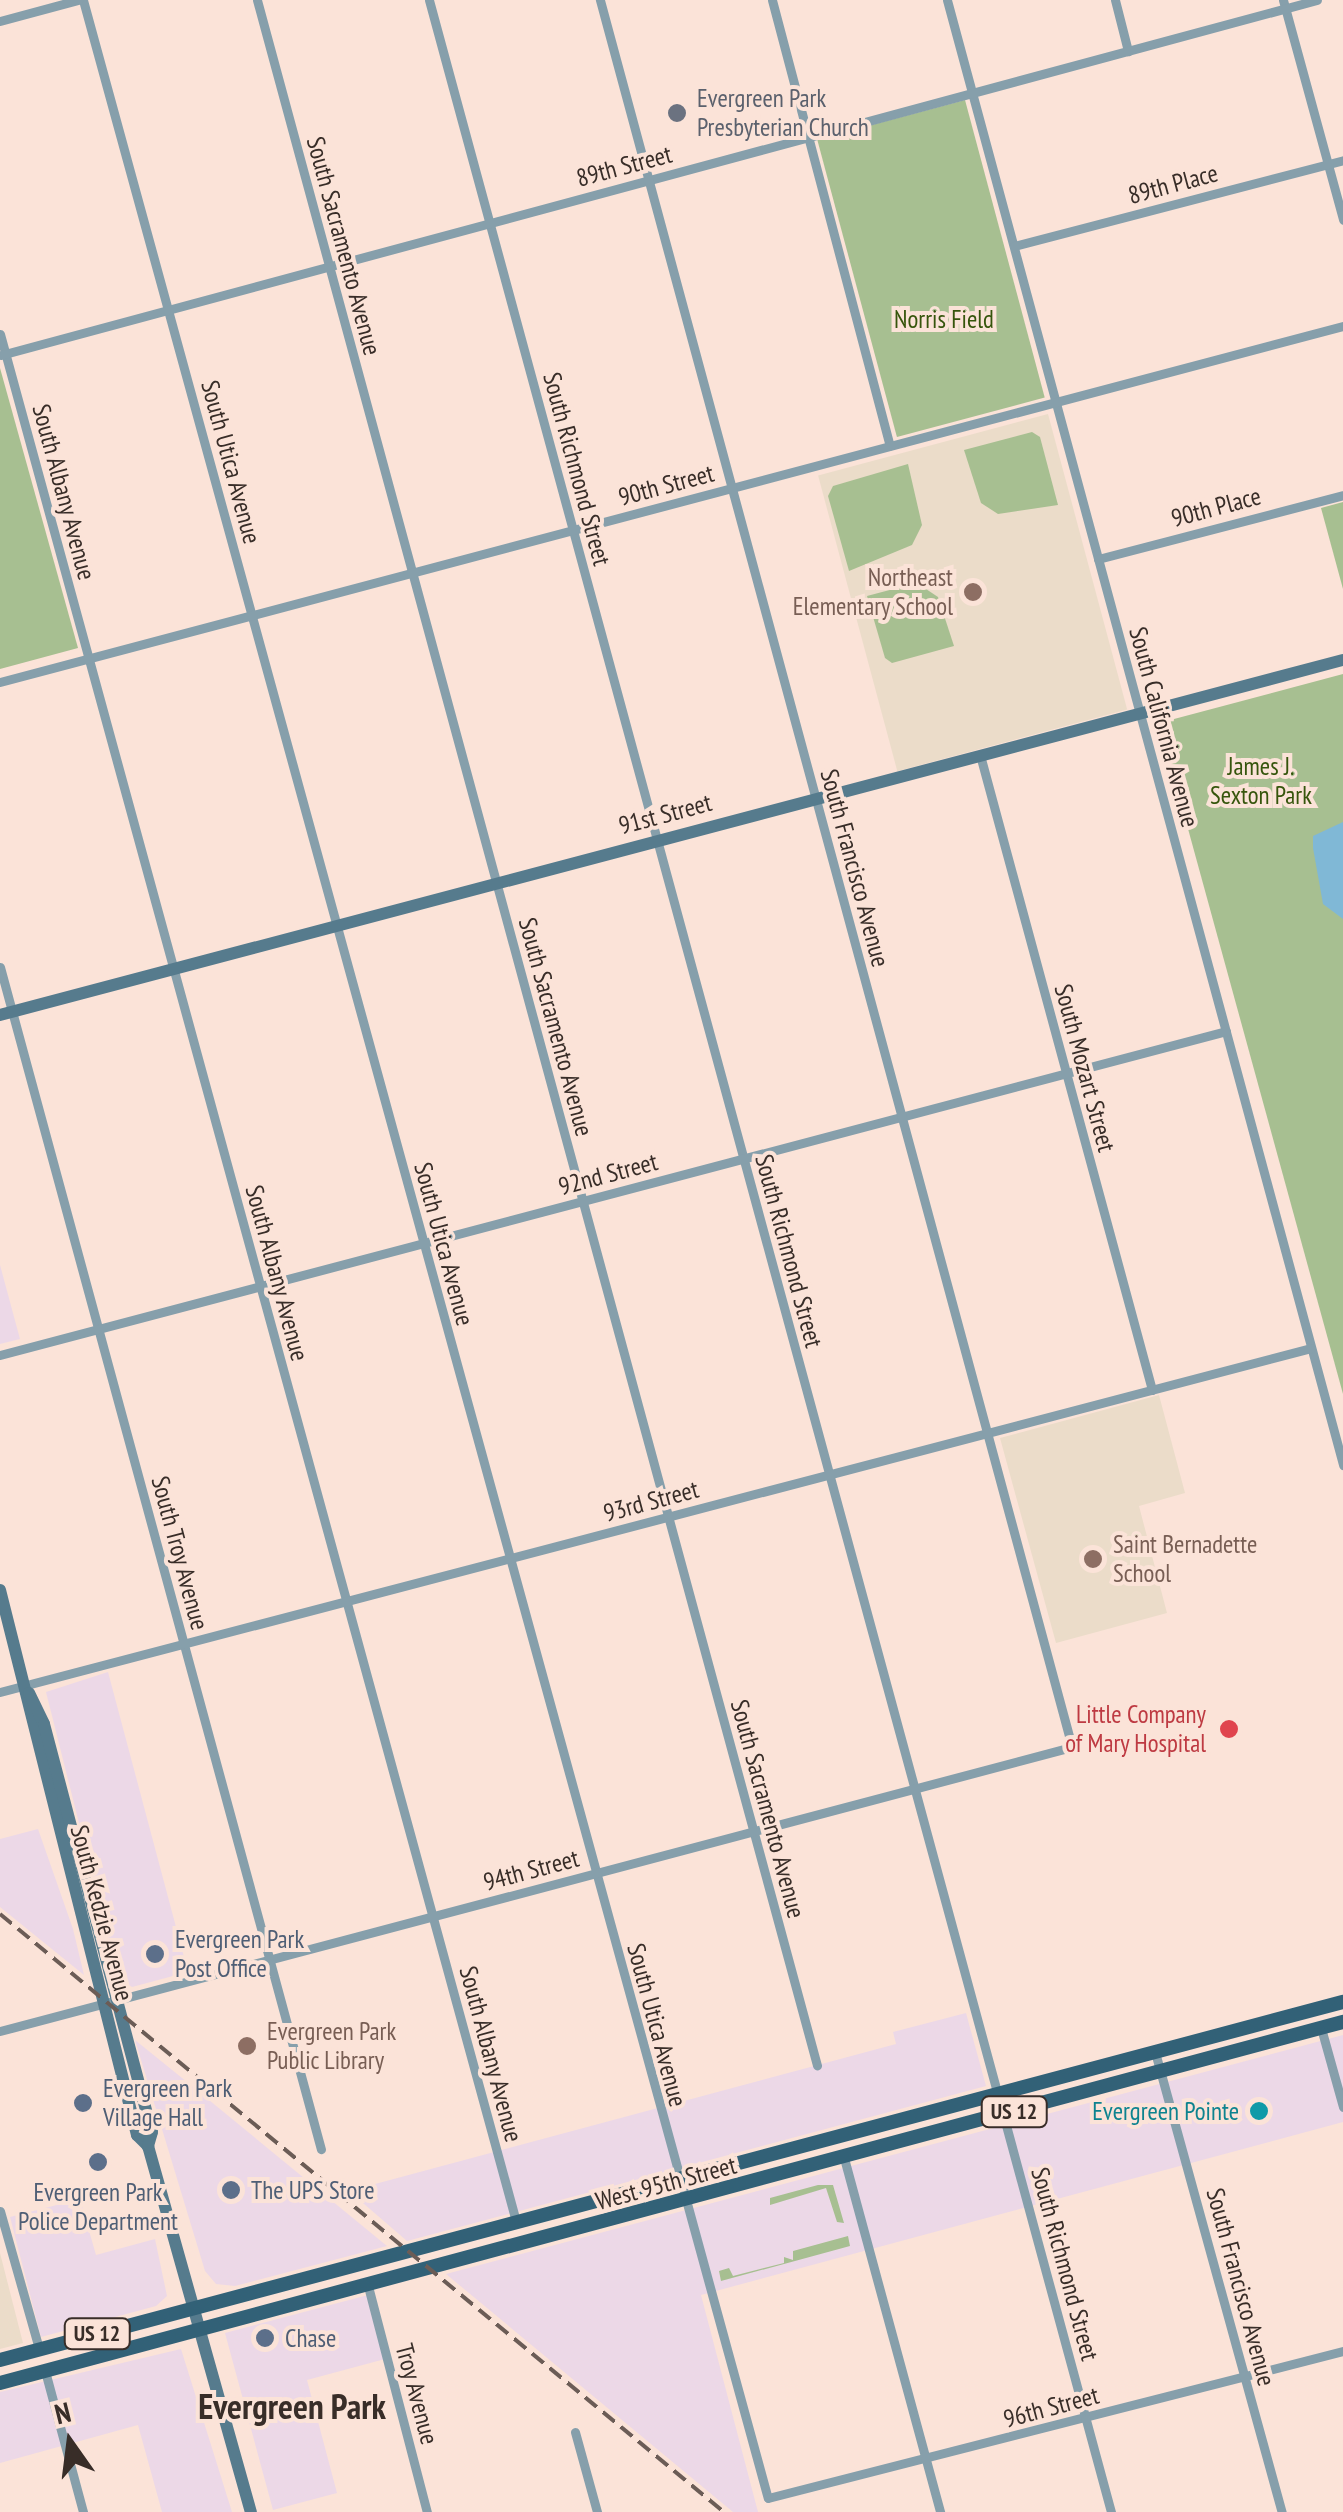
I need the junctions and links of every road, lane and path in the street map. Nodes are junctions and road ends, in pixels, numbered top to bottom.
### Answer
1 (81, 0) edge
2 (256, 0) edge
3 (429, 0) edge
4 (600, 0) edge
5 (772, 0) edge
6 (948, 0) edge
7 (1115, 0) edge
8 (1316, 0) edge
9 (1284, 4) edge
10 (0, 21) edge
11 (1128, 51) junction
12 (973, 93) junction
13 (808, 138) junction
14 (1343, 160) edge
15 (1328, 164) junction
16 (648, 180) junction
17 (1343, 220) edge
18 (490, 224) junction
19 (1014, 246) junction
20 (329, 267) junction
21 (168, 310) junction
22 (1343, 326) edge
23 (0, 334) edge
24 (3, 355) edge
25 (1056, 403) junction
26 (890, 446) junction
27 (732, 488) junction
28 (1343, 495) edge
29 (572, 530) junction
30 (1098, 558) junction
31 (412, 573) junction
32 (252, 615) junction
33 (89, 658) junction
34 (1343, 660) edge
35 (0, 682) edge
36 (1140, 713) junction
37 (980, 755) junction
38 (815, 797) junction
39 (656, 840) junction
40 (496, 883) junction
41 (337, 925) junction
42 (0, 968) edge
43 (173, 968) junction
44 (6, 1013) edge
45 (1226, 1031) junction
46 (1066, 1073) junction
47 (902, 1117) junction
48 (743, 1158) junction
49 (582, 1201) junction
50 (424, 1243) junction
51 (260, 1286) junction
52 (98, 1329) junction
53 (1312, 1348) junction
54 (0, 1355) edge
55 (1152, 1390) junction
56 (987, 1433) junction
57 (1343, 1465) edge
58 (829, 1475) junction
59 (668, 1517) junction
60 (509, 1559) junction
61 (0, 1590) edge
62 (346, 1602) junction
63 (184, 1644) junction
64 (25, 1686) junction
65 (0, 1692) edge
66 (1072, 1747) joint
67 (915, 1789) junction
68 (754, 1832) junction
69 (595, 1874) junction
70 (433, 1917) junction
71 (270, 1960) junction
72 (109, 2002) junction
73 (1343, 2002) edge
74 (1343, 2022) edge
75 (1321, 2028) junction
76 (0, 2031) edge
77 (1156, 2052) junction
78 (817, 2065) dead end
79 (1161, 2072) junction
80 (998, 2094) junction
81 (1343, 2107) edge
82 (1004, 2115) junction
83 (321, 2149) dead end
84 (844, 2158) junction
85 (678, 2180) junction
86 (684, 2202) junction
87 (0, 2211) edge
88 (516, 2222) junction
89 (368, 2286) junction
90 (194, 2307) junction
91 (201, 2330) junction
92 (39, 2350) junction
93 (1343, 2350) edge
94 (0, 2360) edge
95 (45, 2371) junction
96 (1245, 2376) junction
97 (0, 2383) edge
98 (1086, 2418) junction
99 (575, 2432) dead end
100 (926, 2461) junction
101 (768, 2498) joint
102 (83, 2512) edge
103 (252, 2512) edge
104 (428, 2512) edge
105 (597, 2512) edge
106 (940, 2512) edge
107 (1111, 2512) edge
108 (1282, 2512) edge

1 - 10 street
1 - 21 street, South Utica Avenue
2 - 20 street, South Sacramento Avenue
3 - 18 street, South Richmond Street
4 - 16 street, South Francisco Avenue
5 - 13 street
6 - 12 street, South California Avenue
7 - 11 street
8 - 9 street, 89th Street
9 - 11 street, 89th Street
9 - 15 street
11 - 12 street, 89th Street
12 - 13 street, 89th Street
12 - 19 street, South California Avenue
13 - 16 street, 89th Street
13 - 26 street
14 - 15 street, 89th Place
15 - 17 street
15 - 19 street, 89th Place
16 - 18 street, 89th Street
16 - 27 street, South Francisco Avenue
18 - 20 street, 89th Street
18 - 29 street, South Richmond Street
19 - 25 street, South California Avenue
20 - 21 street, 89th Street
20 - 31 street, South Sacramento Avenue
21 - 24 street, 89th Street
21 - 32 street, South Utica Avenue
22 - 25 street, 90th Street
23 - 24 street, South Albany Avenue
24 - 33 street, South Albany Avenue
25 - 26 street, 90th Street
25 - 30 street, South California Avenue
26 - 27 street, 90th Street
27 - 29 street, 90th Street
27 - 38 street, South Francisco Avenue
28 - 30 street, 90th Place
29 - 31 street, 90th Street
29 - 39 street, South Richmond Street
30 - 36 street, South California Avenue
31 - 32 street, 90th Street
31 - 40 street, South Sacramento Avenue
32 - 33 street, 90th Street
32 - 41 street, South Utica Avenue
33 - 35 street, 90th Street
33 - 43 street, South Albany Avenue
34 - 36 street, 91st Street
36 - 37 street, 91st Street
36 - 45 street, South California Avenue
37 - 38 street, 91st Street
37 - 46 street, South Mozart Street
38 - 39 street, 91st Street
38 - 47 street, South Francisco Avenue
39 - 40 street, 91st Street
39 - 48 street, South Richmond Street
40 - 41 street, 91st Street
40 - 49 street, South Sacramento Avenue
41 - 43 street, 91st Street
41 - 50 street, South Utica Avenue
42 - 44 street, South Troy Avenue
43 - 44 street, 91st Street
43 - 51 street, South Albany Avenue
44 - 52 street, South Troy Avenue
45 - 46 street, 92nd Street
45 - 53 street, South California Avenue
46 - 47 street, 92nd Street
46 - 55 street, South Mozart Street
47 - 48 street, 92nd Street
47 - 56 street, South Francisco Avenue
48 - 49 street, 92nd Street
48 - 58 street, South Richmond Street
49 - 50 street, 92nd Street
49 - 59 street, South Sacramento Avenue
50 - 51 street, 92nd Street
50 - 60 street, South Utica Avenue
51 - 52 street, 92nd Street
51 - 62 street, South Albany Avenue
52 - 54 street, 92nd Street
52 - 63 street, South Troy Avenue
53 - 55 street, 93rd Street
53 - 57 street, South California Avenue
55 - 56 street, 93rd Street
56 - 58 street, 93rd Street
56 - 66 street, South Francisco Avenue
58 - 59 street, 93rd Street
58 - 67 street, South Richmond Street
59 - 60 street, 93rd Street
59 - 68 street, South Sacramento Avenue
60 - 62 street, 93rd Street
60 - 69 street, South Utica Avenue
61 - 64 street, South Kedzie Avenue
62 - 63 street, 93rd Street
62 - 70 street, South Albany Avenue
63 - 64 street, 93rd Street
63 - 71 street, South Troy Avenue
64 - 65 street, 93rd Street
64 - 72 street, South Kedzie Avenue
66 - 67 street, 94th Street
67 - 68 street, 94th Street
67 - 80 street, South Richmond Street
68 - 69 street, 94th Street
68 - 78 street, South Sacramento Avenue
69 - 70 street, 94th Street
69 - 85 street, South Utica Avenue
70 - 71 street, 94th Street
70 - 88 street, South Albany Avenue
71 - 72 street, 94th Street
71 - 83 street, South Troy Avenue
72 - 76 street, 94th Street
72 - 90 street, South Kedzie Avenue
73 - 77 main road, West 95th Street / US 12
74 - 75 main road, West 95th Street / US 12
75 - 79 main road, West 95th Street / US 12
75 - 81 street
77 - 79 street, South Francisco Avenue
77 - 80 main road, West 95th Street / US 12
79 - 82 main road, West 95th Street / US 12
79 - 96 street, South Francisco Avenue
80 - 82 street, South Richmond Street
80 - 85 main road, West 95th Street / US 12
82 - 84 main road, West 95th Street / US 12
82 - 98 street, South Richmond Street
84 - 86 main road, West 95th Street / US 12
84 - 100 street
85 - 86 street, South Utica Avenue
85 - 88 main road, West 95th Street / US 12
86 - 89 main road, West 95th Street / US 12
86 - 101 street, South Utica Avenue
87 - 92 street
88 - 90 main road, West 95th Street / US 12
89 - 91 main road, West 95th Street / US 12
89 - 104 street, Troy Avenue
90 - 91 street, South Kedzie Avenue
90 - 92 main road, West 95th Street / US 12
91 - 95 main road, West 95th Street / US 12
91 - 103 street, South Kedzie Avenue
92 - 94 main road, West 95th Street / US 12
93 - 96 street, 96th Street
95 - 97 main road, West 95th Street / US 12
95 - 102 street
96 - 98 street, 96th Street
96 - 108 street, South Francisco Avenue
98 - 100 street, 96th Street
98 - 107 street, South Richmond Street
99 - 105 street
100 - 101 street, 96th Street
100 - 106 street

